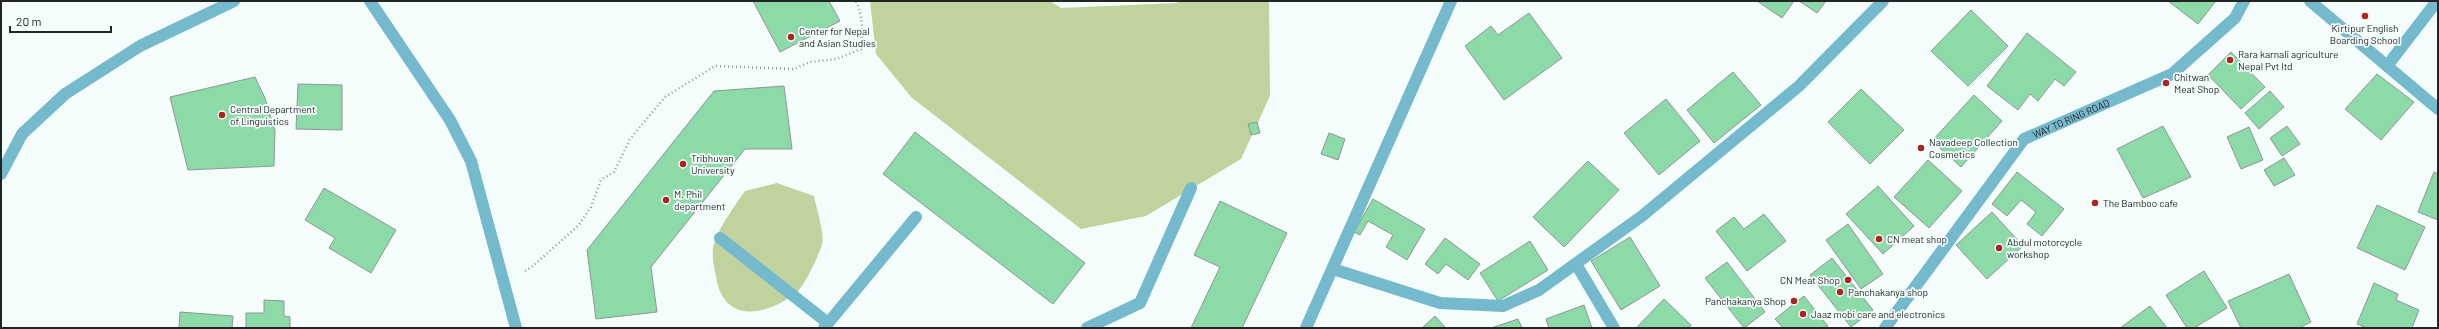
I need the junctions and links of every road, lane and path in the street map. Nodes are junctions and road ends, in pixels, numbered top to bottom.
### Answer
1 (234, 1) edge
2 (370, 1) edge
3 (856, 1) edge
4 (1451, 1) edge
5 (1883, 1) edge
6 (2244, 1) edge
7 (2310, 1) edge
8 (2437, 1) edge
9 (2387, 66) junction
10 (2438, 109) edge
11 (1, 174) edge
12 (1191, 188) dead end
13 (916, 217) dead end
14 (720, 238) dead end
15 (1576, 264) junction
16 (1333, 269) junction
17 (518, 274) dead end
18 (826, 326) edge
19 (516, 328) edge
20 (1087, 328) edge
21 (1306, 328) edge
22 (1614, 328) edge
23 (1885, 328) edge

1 - 11 street
2 - 19 street
3 - 17 path
4 - 16 street
5 - 15 street
6 - 23 street, WAY TO RING ROAD
7 - 9 street
8 - 9 street
9 - 10 street
12 - 20 street
13 - 18 street
14 - 18 street
15 - 16 street
15 - 22 street
16 - 21 street

